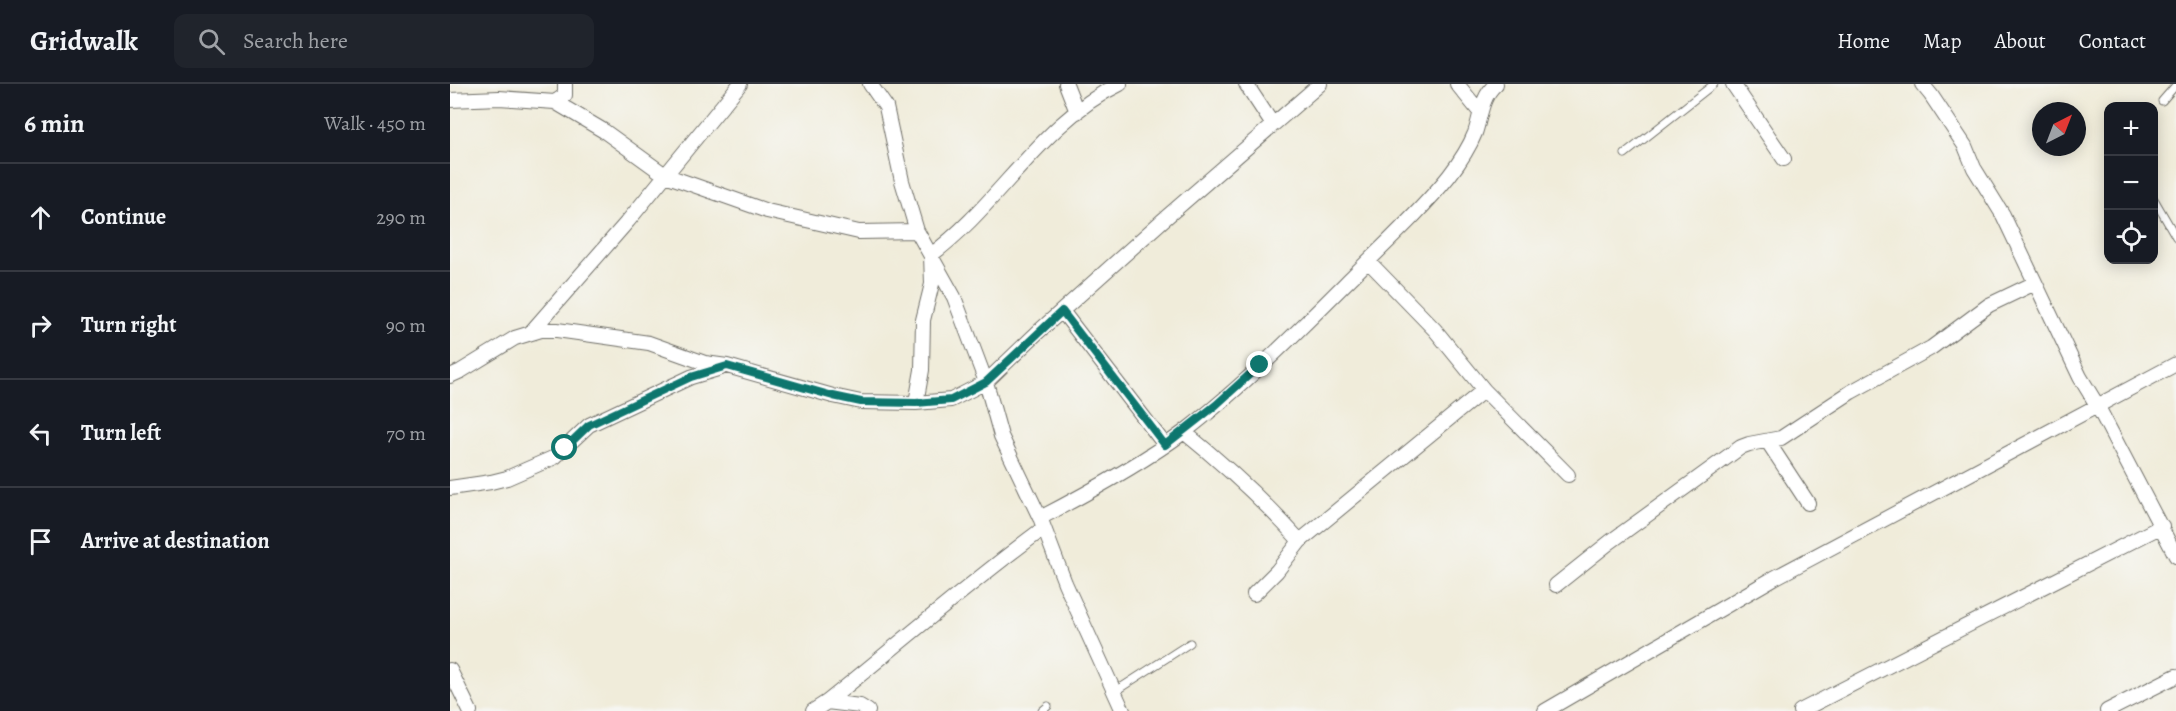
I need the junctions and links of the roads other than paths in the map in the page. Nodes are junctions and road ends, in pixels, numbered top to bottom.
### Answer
1 (565, 84) edge
2 (740, 84) edge
3 (870, 84) edge
4 (1066, 84) edge
5 (1119, 84) edge
6 (1246, 84) edge
7 (1320, 84) edge
8 (1457, 84) edge
9 (1496, 84) edge
10 (1714, 84) edge
11 (1733, 84) edge
12 (1922, 84) edge
13 (2176, 85) edge
14 (450, 100) edge
15 (2162, 100) dead end
16 (555, 102) junction
17 (1479, 111) junction
18 (1077, 112) junction
19 (1273, 125) junction
20 (1625, 153) dead end
21 (1784, 159) dead end
22 (665, 175) junction
23 (2158, 206) edge
24 (917, 231) junction
25 (2176, 237) edge
26 (931, 255) junction
27 (1368, 261) junction
28 (2035, 283) junction
29 (1062, 311) junction
30 (531, 332) junction
31 (2176, 364) edge
32 (727, 366) junction
33 (450, 376) edge
34 (986, 382) junction
35 (1484, 390) junction
36 (916, 403) junction
37 (2097, 405) junction
38 (1184, 432) junction
39 (1768, 442) junction
40 (1165, 445) junction
41 (1568, 476) dead end
42 (450, 488) edge
43 (1808, 503) dead end
44 (1042, 523) junction
45 (2162, 526) junction
46 (1300, 541) junction
47 (2176, 556) edge
48 (1556, 585) dead end
49 (1254, 594) dead end
50 (1190, 643) dead end
51 (450, 670) edge
52 (2176, 676) edge
53 (853, 682) junction
54 (1114, 692) junction
55 (827, 702) junction
56 (864, 709) edge
57 (471, 711) edge
58 (813, 711) edge
59 (1123, 711) edge
60 (1545, 711) edge
61 (1800, 711) edge
62 (2108, 711) edge

1 - 16 street
2 - 22 street
3 - 24 street
4 - 18 street
5 - 18 street
6 - 19 street
7 - 19 street
8 - 17 street
9 - 17 street
10 - 20 lane
11 - 21 street
12 - 28 street
13 - 15 lane
14 - 16 street
16 - 22 street
17 - 27 street
18 - 26 street
19 - 29 street
22 - 24 street
22 - 30 street
23 - 25 lane
24 - 26 street
26 - 34 street
26 - 36 street
27 - 35 street
27 - 38 street
28 - 37 street
28 - 39 street
29 - 34 street
29 - 40 street
30 - 32 street
30 - 33 street
31 - 37 street
32 - 36 street
32 - 42 street
34 - 36 street
34 - 44 street
35 - 41 street
35 - 46 street
37 - 45 street
37 - 60 street
38 - 40 street
38 - 46 street
39 - 43 street
39 - 48 street
40 - 44 street
44 - 53 street
44 - 54 street
45 - 47 street
45 - 61 street
46 - 49 street
50 - 54 lane
51 - 57 street
52 - 62 street
53 - 55 street
53 - 56 street
54 - 59 street
55 - 56 street
55 - 58 street

